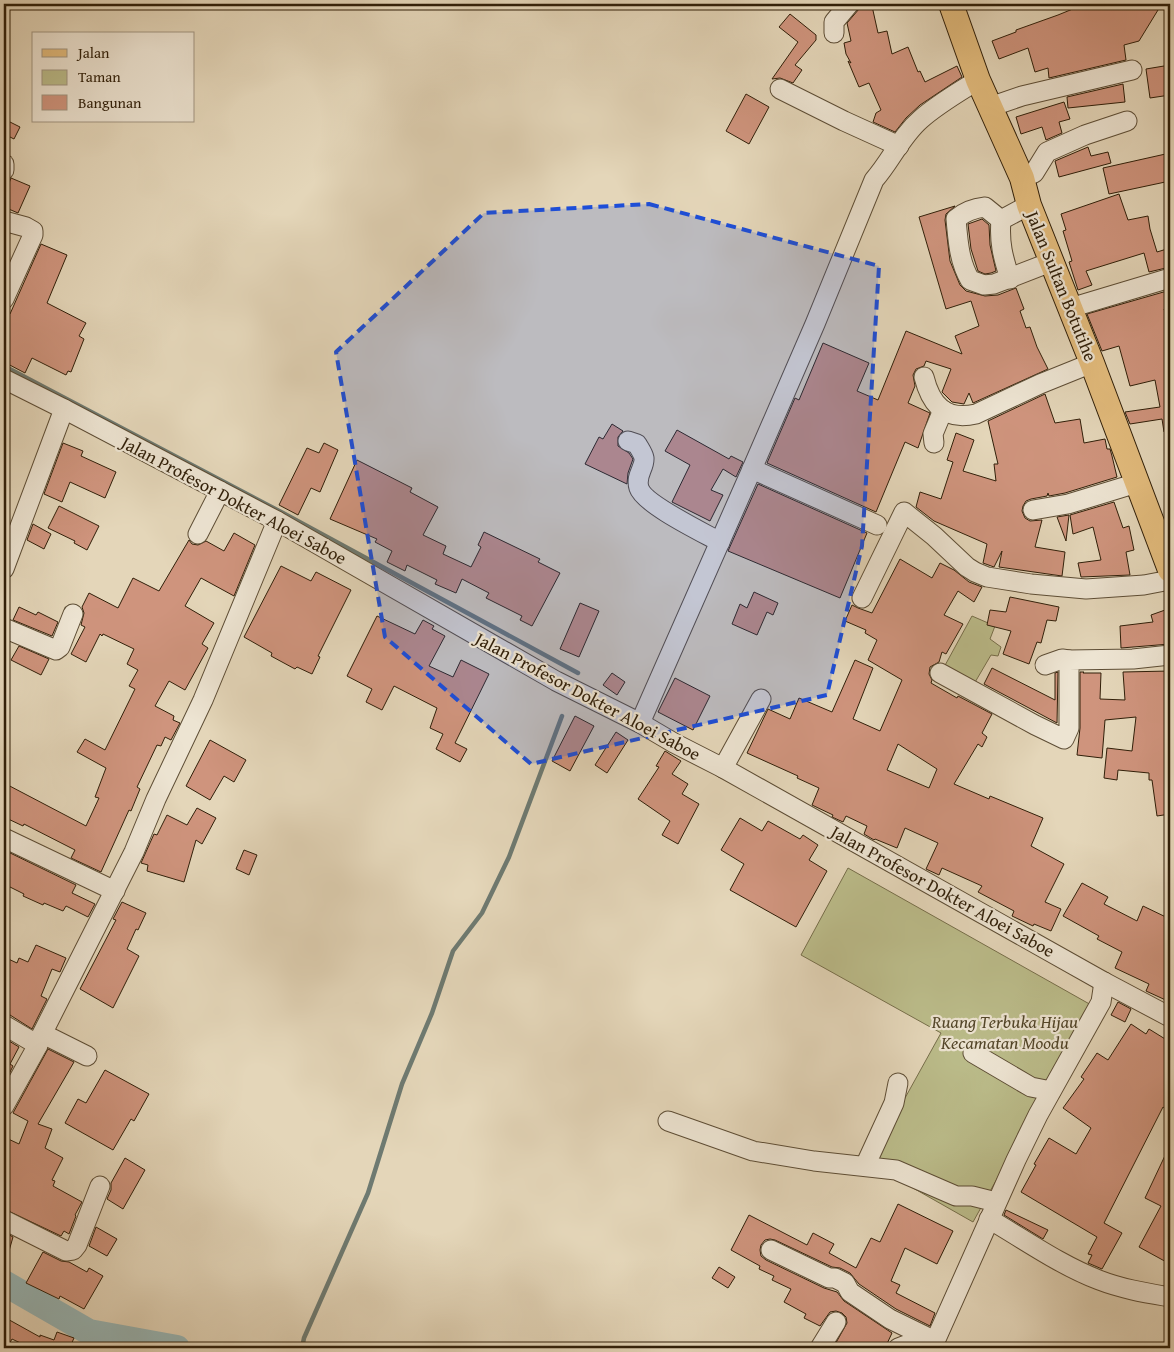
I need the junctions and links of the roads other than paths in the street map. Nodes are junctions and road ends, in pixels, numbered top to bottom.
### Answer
1 (849, 4) edge
2 (951, 4) edge
3 (834, 34) dead end
4 (1132, 70) dead end
5 (978, 80) junction
6 (780, 89) dead end
7 (990, 107) junction
8 (1127, 121) dead end
9 (899, 146) junction
10 (4, 164) edge
11 (4, 170) edge
12 (1022, 178) junction
13 (1029, 205) junction
14 (1001, 220) junction
15 (4, 221) edge
16 (1051, 262) junction
17 (1170, 278) edge
18 (1010, 279) junction
19 (4, 299) edge
20 (1070, 308) junction
21 (1092, 363) junction
22 (924, 377) dead end
23 (4, 379) edge
24 (64, 409) junction
25 (943, 410) junction
26 (628, 441) dead end
27 (934, 444) dead end
28 (752, 469) junction
29 (1137, 483) junction
30 (220, 491) junction
31 (1033, 510) dead end
32 (277, 521) junction
33 (877, 525) dead end
34 (198, 534) dead end
35 (720, 542) junction
36 (4, 569) edge
37 (1170, 570) edge
38 (1170, 580) edge
39 (862, 598) dead end
40 (73, 614) dead end
41 (4, 628) edge
42 (1170, 655) edge
43 (1069, 660) junction
44 (1045, 665) dead end
45 (940, 673) dead end
46 (761, 699) dead end
47 (640, 723) junction
48 (723, 768) junction
49 (4, 838) edge
50 (115, 891) junction
51 (1104, 982) junction
52 (1170, 1017) edge
53 (4, 1025) edge
54 (40, 1039) junction
55 (973, 1053) dead end
56 (87, 1056) dead end
57 (898, 1082) dead end
58 (1052, 1091) junction
59 (4, 1106) edge
60 (668, 1121) dead end
61 (865, 1166) junction
62 (100, 1186) dead end
63 (996, 1202) junction
64 (989, 1219) junction
65 (4, 1220) edge
66 (771, 1250) dead end
67 (1170, 1297) edge
68 (836, 1322) dead end
69 (934, 1345) edge
70 (820, 1348) edge
71 (898, 1348) edge

1 - 3 street
2 - 5 main road, Jalan Sultan Botutihe
4 - 7 street
5 - 7 main road, Jalan Sultan Botutihe
5 - 9 street
6 - 9 street
7 - 12 main road, Jalan Sultan Botutihe
8 - 12 street
9 - 28 street
10 - 11 street
12 - 13 main road, Jalan Sultan Botutihe
13 - 14 street
13 - 16 main road, Jalan Sultan Botutihe
14 - 18 street
14 - 18 street
15 - 19 street
16 - 18 street
16 - 20 main road, Jalan Sultan Botutihe
17 - 20 street
20 - 21 main road, Jalan Sultan Botutihe
21 - 25 street
21 - 29 main road, Jalan Sultan Botutihe
22 - 25 street
23 - 24 street, Jalan Profesor Dokter Aloei Saboe
24 - 30 street, Jalan Profesor Dokter Aloei Saboe
24 - 36 street
25 - 27 street
26 - 35 street
28 - 33 street
28 - 35 street
29 - 31 street
29 - 37 main road, Jalan Sultan Botutihe
30 - 32 street, Jalan Profesor Dokter Aloei Saboe
30 - 34 street
32 - 47 street, Jalan Profesor Dokter Aloei Saboe
32 - 50 street
35 - 47 street
38 - 39 street
40 - 41 street
42 - 43 street
43 - 44 street
43 - 45 street
46 - 48 street
47 - 48 street, Jalan Profesor Dokter Aloei Saboe
48 - 51 street, Jalan Profesor Dokter Aloei Saboe
49 - 50 street
50 - 54 street
51 - 52 street, Jalan Profesor Dokter Aloei Saboe
51 - 58 street
53 - 54 street
54 - 56 street
54 - 59 street
55 - 58 street
57 - 61 street
58 - 63 street
60 - 61 street
61 - 63 street
62 - 65 street
63 - 64 street
64 - 67 street
64 - 69 street
66 - 69 street
68 - 70 street
69 - 71 street

